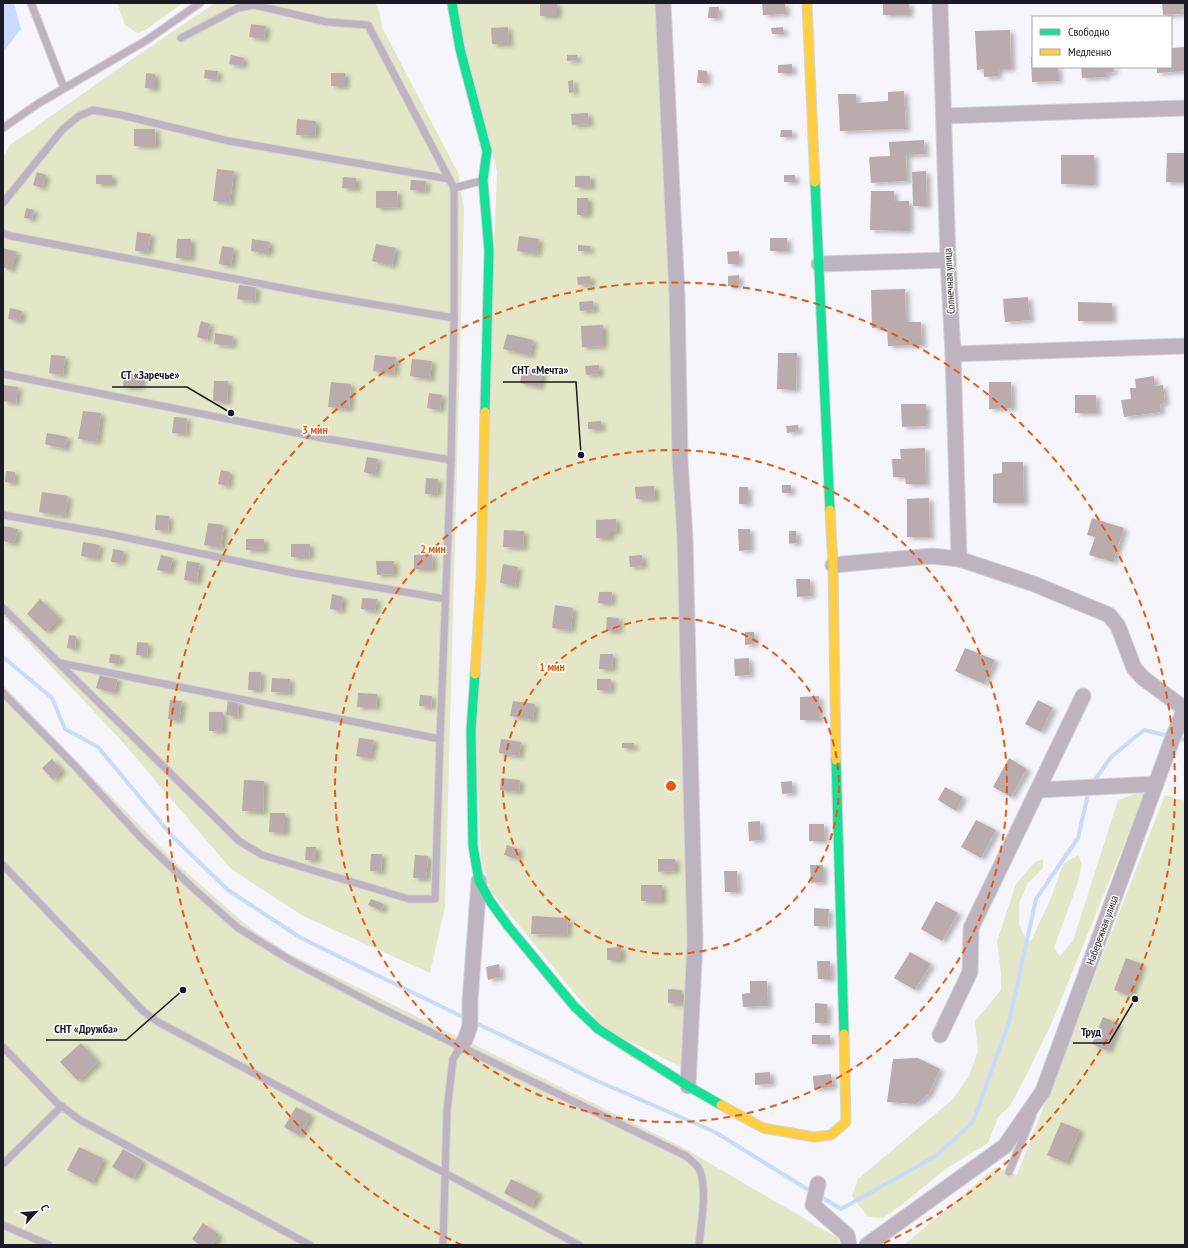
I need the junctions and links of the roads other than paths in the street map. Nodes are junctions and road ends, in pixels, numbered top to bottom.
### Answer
1 (31, 3) edge
2 (200, 3) edge
3 (452, 3) edge
4 (664, 3) edge
5 (807, 3) edge
6 (940, 3) edge
7 (182, 38) dead end
8 (64, 88) junction
9 (1185, 108) edge
10 (944, 116) junction
11 (3, 128) edge
12 (449, 179) junction
13 (483, 180) junction
14 (454, 188) junction
15 (3, 203) edge
16 (3, 234) edge
17 (948, 260) junction
18 (819, 264) junction
19 (454, 318) junction
20 (1185, 346) edge
21 (953, 354) junction
22 (3, 374) edge
23 (451, 460) junction
24 (3, 515) edge
25 (959, 559) junction
26 (833, 565) junction
27 (445, 599) junction
28 (3, 608) edge
29 (60, 663) junction
30 (3, 693) edge
31 (1083, 696) dead end
32 (1185, 708) edge
33 (440, 739) junction
34 (1156, 784) junction
35 (1038, 790) junction
36 (3, 865) edge
37 (479, 881) junction
38 (940, 1035) dead end
39 (461, 1046) junction
40 (3, 1047) edge
41 (688, 1086) junction
42 (1043, 1091) junction
43 (62, 1106) junction
44 (3, 1164) edge
45 (1009, 1172) dead end
46 (445, 1173) junction
47 (818, 1184) dead end
48 (3, 1225) edge
49 (49, 1245) edge
50 (310, 1245) edge
51 (443, 1245) edge
52 (579, 1245) edge
53 (699, 1245) edge
54 (848, 1245) edge
55 (867, 1245) edge

1 - 8 lane
2 - 8 lane
3 - 13 street
4 - 41 street
5 - 18 street
6 - 10 street, Солнечная улица
7 - 12 lane
8 - 11 lane
9 - 10 street
10 - 17 street, Солнечная улица
12 - 14 lane
12 - 15 lane
13 - 14 lane
13 - 37 street
14 - 19 lane
16 - 19 lane
17 - 18 street
17 - 21 street, Солнечная улица
18 - 26 street
19 - 23 lane
20 - 21 street
21 - 25 street, Солнечная улица
22 - 23 lane
23 - 27 lane
24 - 27 lane
25 - 26 street
25 - 32 street
26 - 41 street
27 - 33 lane
28 - 29 lane
29 - 33 lane
29 - 33 lane
30 - 39 lane
31 - 35 street
32 - 34 street, Набережная улица
34 - 35 street
34 - 42 street, Набережная улица
35 - 38 street
36 - 46 lane
37 - 39 street
37 - 41 street
39 - 46 lane
39 - 53 lane
40 - 43 lane
42 - 45 lane
42 - 55 street, Набережная улица
43 - 44 lane
43 - 50 lane
46 - 51 lane
46 - 52 lane
47 - 54 street
48 - 49 lane

